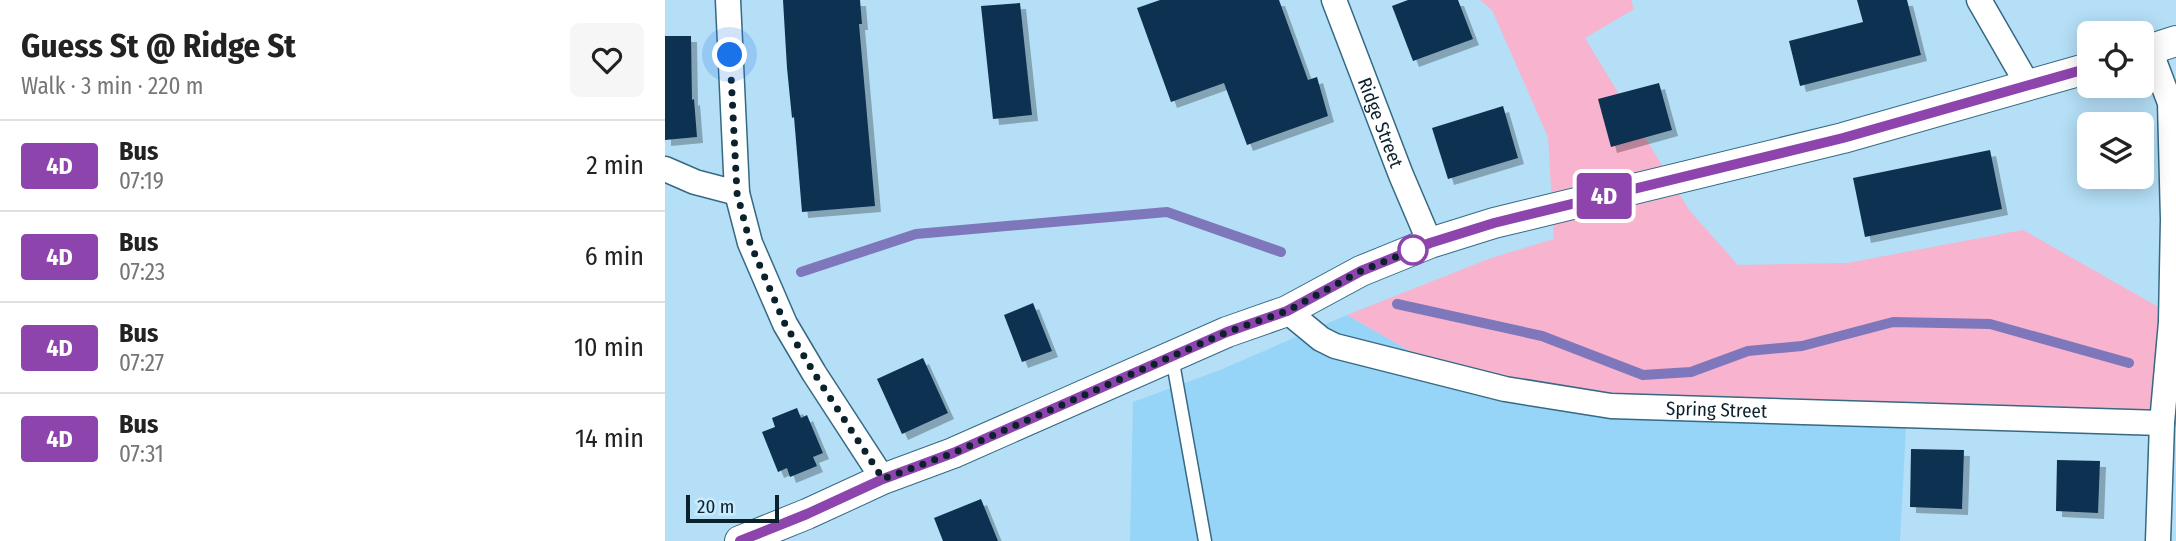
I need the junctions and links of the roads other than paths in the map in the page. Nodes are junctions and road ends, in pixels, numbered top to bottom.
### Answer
1 (728, 0) edge
2 (1334, 0) edge
3 (1979, 0) edge
4 (2156, 48) edge
5 (2077, 72) edge
6 (2029, 87) junction
7 (665, 169) edge
8 (737, 193) junction
9 (1430, 243) junction
10 (1287, 311) junction
11 (1172, 357) junction
12 (2162, 423) junction
13 (883, 479) junction
14 (740, 541) edge
15 (1205, 541) edge
16 (2158, 541) edge

1 - 8 street
2 - 9 street, Ridge Street
3 - 6 street
4 - 12 street
5 - 6 street
6 - 9 street
7 - 8 street
8 - 13 street
9 - 10 street
10 - 11 street
10 - 12 street, Spring Street
11 - 13 street
11 - 15 lane
12 - 16 street
13 - 14 street

